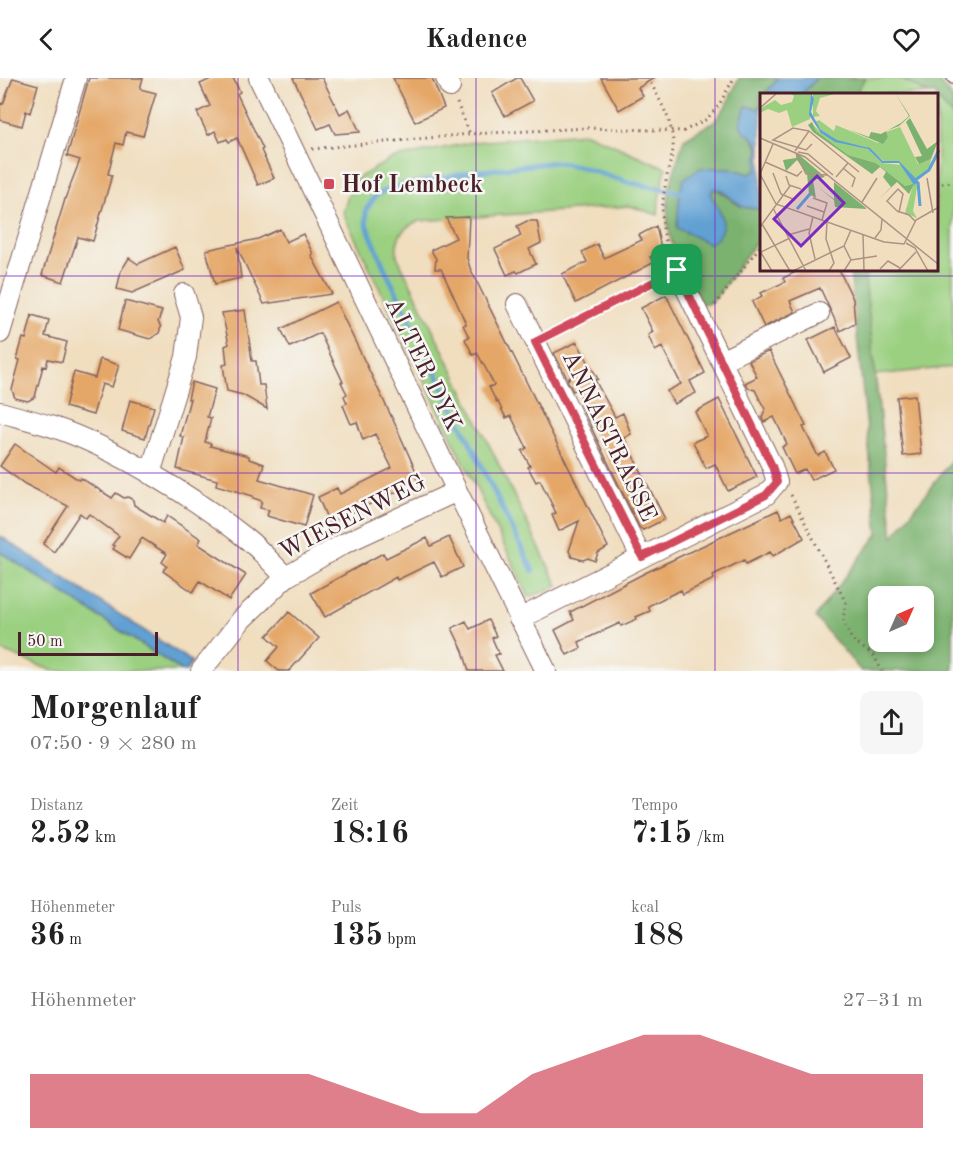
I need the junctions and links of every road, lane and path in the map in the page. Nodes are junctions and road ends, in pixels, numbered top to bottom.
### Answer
1 (76, 78) edge
2 (259, 78) edge
3 (648, 78) edge
4 (734, 78) edge
5 (448, 83) edge
6 (672, 130) junction
7 (470, 134) junction
8 (292, 151) junction
9 (953, 182) edge
10 (938, 184) edge
11 (760, 246) edge
12 (677, 270) junction
13 (184, 294) dead end
14 (517, 304) dead end
15 (819, 313) dead end
16 (702, 321) junction
17 (0, 333) edge
18 (535, 342) junction
19 (721, 361) junction
20 (0, 412) edge
21 (150, 474) junction
22 (777, 482) junction
23 (457, 491) junction
24 (642, 557) junction
25 (286, 577) junction
26 (519, 619) junction
27 (201, 671) edge
28 (546, 671) edge
29 (882, 671) edge

1 - 17 street
2 - 8 street, ALTER DYK
3 - 6 path
4 - 6 path
5 - 7 path
6 - 7 path
6 - 12 path
7 - 8 path
8 - 23 street, ALTER DYK
9 - 10 path
11 - 16 path
12 - 16 street
12 - 18 path
13 - 21 street
14 - 18 street, ANNASTRASSE
15 - 19 street
16 - 19 street
18 - 24 street, ANNASTRASSE
19 - 22 street
20 - 21 street
21 - 25 street
22 - 24 street, ANNASTRASSE
22 - 29 path
23 - 25 street, WIESENWEG
23 - 26 street, ALTER DYK
24 - 26 street, ANNASTRASSE
25 - 27 street, WIESENWEG
26 - 28 street, ALTER DYK

